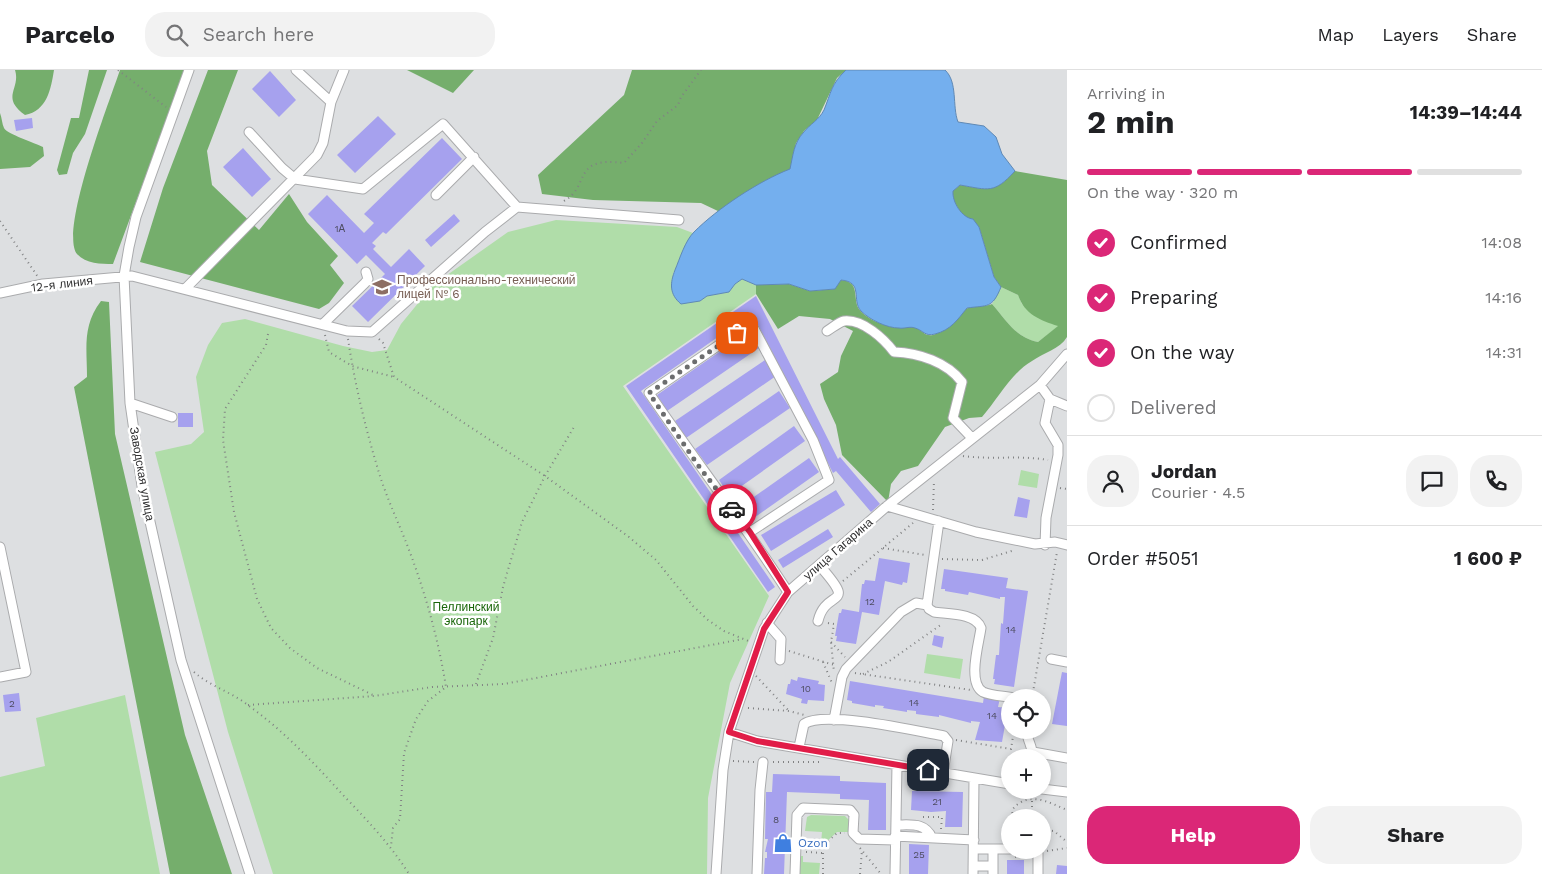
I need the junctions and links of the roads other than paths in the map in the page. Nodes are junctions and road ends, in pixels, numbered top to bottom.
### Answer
1 (189, 70) edge
2 (296, 70) edge
3 (344, 70) edge
4 (330, 102) junction
5 (249, 132) dead end
6 (474, 157) junction
7 (296, 179) junction
8 (436, 196) dead end
9 (517, 207) junction
10 (679, 220) dead end
11 (366, 272) dead end
12 (124, 276) junction
13 (185, 289) junction
14 (0, 294) edge
15 (323, 324) junction
16 (827, 331) dead end
17 (1067, 354) edge
18 (1040, 385) junction
19 (1050, 399) junction
20 (130, 403) junction
21 (1067, 406) edge
22 (172, 417) dead end
23 (972, 438) junction
24 (887, 506) junction
25 (937, 521) junction
26 (750, 532) junction
27 (1063, 544) edge
28 (1045, 545) junction
29 (0, 547) edge
30 (818, 565) junction
31 (788, 592) junction
32 (927, 604) junction
33 (818, 621) road end
34 (767, 623) junction
35 (1051, 659) dead end
36 (780, 660) dead end
37 (1067, 662) edge
38 (0, 678) edge
39 (1001, 695) edge
40 (834, 720) junction
41 (729, 732) junction
42 (798, 747) junction
43 (1051, 757) edge
44 (1067, 758) edge
45 (763, 762) road end
46 (897, 765) junction
47 (943, 773) junction
48 (974, 779) junction
49 (1001, 783) edge
50 (1051, 790) edge
51 (1067, 792) edge
52 (896, 825) junction
53 (896, 838) junction
54 (932, 838) junction
55 (974, 844) junction
56 (993, 849) junction
57 (1001, 849) edge
58 (1037, 859) edge
59 (973, 870) edge
60 (993, 870) edge
61 (250, 874) edge
62 (716, 874) edge
63 (757, 874) edge
64 (794, 874) edge
65 (895, 874) edge
66 (1038, 874) edge

1 - 12 street, Заводская улица
2 - 4 street
3 - 4 street
4 - 7 street
5 - 7 street
6 - 7 street
6 - 8 street
6 - 9 street
7 - 13 street
9 - 10 street
9 - 15 street, 12-я линия
11 - 15 street
12 - 13 street, 12-я линия
12 - 14 street, 12-я линия
12 - 20 street, Заводская улица
13 - 15 street, 12-я линия
16 - 23 street
17 - 18 street, улица Гагарина
18 - 19 street
18 - 23 street, улица Гагарина
19 - 21 street
19 - 28 street
20 - 22 street
20 - 61 street, Заводская улица
23 - 24 street, улица Гагарина
24 - 25 street
24 - 30 street, улица Гагарина
25 - 28 street
25 - 32 street
26 - 26 street
26 - 31 street
27 - 28 street
29 - 38 street
30 - 31 street, улица Гагарина
30 - 33 street
31 - 34 street, улица Гагарина
32 - 39 street
32 - 40 street
34 - 36 street
34 - 41 street, улица Гагарина
35 - 37 street
40 - 42 street
40 - 47 street
41 - 42 street
41 - 62 street, улица Гагарина
42 - 46 street
43 - 44 street
45 - 63 street
46 - 47 street
46 - 52 street
47 - 48 street
48 - 49 street
48 - 55 street
50 - 51 street
52 - 53 street
52 - 54 street
53 - 54 street
53 - 64 street
53 - 65 street
54 - 55 street
55 - 56 street
55 - 59 street
56 - 57 street
56 - 60 street
58 - 66 street
59 - 60 street

